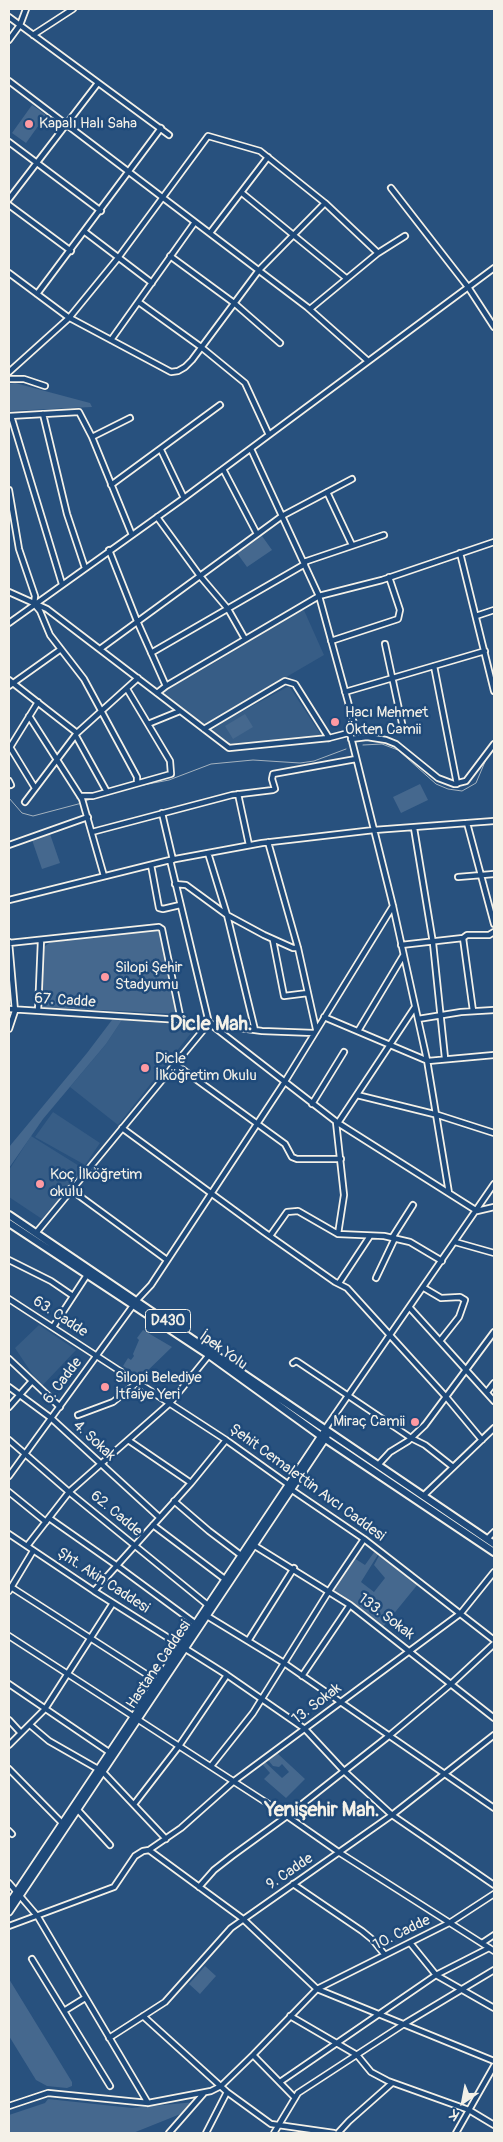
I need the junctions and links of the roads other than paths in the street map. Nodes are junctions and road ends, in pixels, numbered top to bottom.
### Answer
1 (26, 9) edge
2 (72, 9) edge
3 (9, 17) edge
4 (20, 26) junction
5 (33, 35) junction
6 (9, 40) edge
7 (9, 81) edge
8 (98, 82) junction
9 (66, 123) junction
10 (161, 128) junction
11 (170, 135) dead end
12 (9, 142) edge
13 (268, 157) junction
14 (36, 162) junction
15 (130, 172) junction
16 (391, 188) dead end
17 (242, 193) junction
18 (163, 197) junction
19 (9, 200) edge
20 (324, 203) junction
21 (9, 205) edge
22 (101, 211) junction
23 (196, 222) junction
24 (85, 232) junction
25 (210, 233) junction
26 (293, 234) junction
27 (406, 236) dead end
28 (71, 251) junction
29 (378, 253) junction
30 (170, 256) junction
31 (118, 258) junction
32 (494, 268) edge
33 (259, 270) junction
34 (9, 273) edge
35 (346, 278) junction
36 (152, 283) junction
37 (468, 287) junction
38 (37, 294) junction
39 (140, 302) dead end
40 (234, 303) junction
41 (310, 309) junction
42 (69, 318) junction
43 (494, 327) edge
44 (111, 340) junction
45 (280, 343) dead end
46 (202, 347) junction
47 (368, 361) junction
48 (9, 372) edge
49 (9, 379) edge
50 (45, 386) dead end
51 (220, 405) dead end
52 (43, 414) junction
53 (10, 416) edge
54 (130, 418) dead end
55 (269, 435) junction
56 (92, 437) junction
57 (250, 449) junction
58 (161, 450) junction
59 (223, 469) junction
60 (352, 479) dead end
61 (110, 486) junction
62 (9, 490) edge
63 (327, 492) junction
64 (184, 498) junction
65 (158, 516) junction
66 (282, 516) junction
67 (257, 534) junction
68 (132, 535) junction
69 (384, 535) dead end
70 (494, 542) edge
71 (352, 545) junction
72 (109, 550) junction
73 (460, 553) junction
74 (305, 563) junction
75 (85, 568) junction
76 (200, 576) junction
77 (389, 577) junction
78 (62, 584) junction
79 (9, 592) edge
80 (319, 596) junction
81 (34, 604) junction
82 (228, 609) junction
83 (494, 610) edge
84 (476, 616) junction
85 (137, 621) junction
86 (9, 623) edge
87 (245, 639) junction
88 (331, 641) junction
89 (385, 644) dead end
90 (61, 649) junction
91 (100, 649) junction
92 (485, 651) junction
93 (151, 653) junction
94 (434, 666) junction
95 (138, 678) junction
96 (391, 678) junction
97 (9, 680) edge
98 (11, 685) edge
99 (166, 686) junction
100 (128, 689) junction
101 (494, 691) edge
102 (345, 692) junction
103 (157, 693) junction
104 (38, 702) junction
105 (180, 711) junction
106 (100, 712) junction
107 (30, 716) junction
108 (148, 724) junction
109 (403, 728) dead end
110 (204, 729) junction
111 (350, 733) junction
112 (77, 734) junction
113 (329, 738) junction
114 (351, 739) junction
115 (494, 744) edge
116 (10, 748) edge
117 (356, 759) junction
118 (57, 760) junction
119 (137, 783) junction
120 (457, 784) junction
121 (35, 788) junction
122 (107, 792) junction
123 (238, 794) junction
124 (81, 798) junction
125 (25, 802) dead end
126 (162, 812) junction
127 (88, 817) junction
128 (494, 822) edge
129 (467, 823) junction
130 (414, 828) junction
131 (374, 830) junction
132 (92, 832) junction
133 (268, 842) junction
134 (9, 845) edge
135 (249, 845) junction
136 (208, 853) junction
137 (172, 860) junction
138 (151, 865) junction
139 (494, 874) edge
140 (482, 875) junction
141 (104, 876) junction
142 (458, 877) dead end
143 (174, 884) junction
144 (9, 900) edge
145 (180, 905) junction
146 (393, 906) junction
147 (227, 915) junction
148 (494, 924) edge
149 (494, 932) edge
150 (463, 938) junction
151 (41, 940) junction
152 (273, 940) junction
153 (9, 942) edge
154 (433, 943) junction
155 (401, 945) junction
156 (298, 948) junction
157 (403, 956) junction
158 (10, 971) edge
159 (308, 992) junction
160 (415, 1006) junction
161 (9, 1009) edge
162 (494, 1010) edge
163 (15, 1011) junction
164 (38, 1011) junction
165 (473, 1011) junction
166 (442, 1015) junction
167 (324, 1017) junction
168 (418, 1019) junction
169 (181, 1020) junction
170 (209, 1023) junction
171 (9, 1029) edge
172 (255, 1030) junction
173 (315, 1031) junction
174 (358, 1032) junction
175 (389, 1045) junction
176 (344, 1052) dead end
177 (494, 1055) edge
178 (445, 1058) junction
179 (428, 1061) junction
180 (175, 1064) junction
181 (284, 1083) junction
182 (357, 1095) junction
183 (312, 1104) junction
184 (438, 1115) junction
185 (257, 1123) junction
186 (337, 1123) junction
187 (122, 1128) junction
188 (494, 1133) edge
189 (341, 1159) junction
190 (494, 1184) edge
191 (70, 1189) junction
192 (211, 1192) junction
193 (449, 1193) junction
194 (412, 1205) dead end
195 (494, 1207) edge
196 (477, 1211) junction
197 (9, 1215) edge
198 (9, 1222) edge
199 (36, 1233) junction
200 (338, 1234) junction
201 (270, 1236) junction
202 (370, 1236) junction
203 (393, 1238) junction
204 (455, 1242) junction
205 (494, 1253) edge
206 (9, 1260) edge
207 (167, 1260) junction
208 (442, 1261) junction
209 (87, 1275) junction
210 (376, 1278) dead end
211 (340, 1283) junction
212 (424, 1288) junction
213 (73, 1296) junction
214 (9, 1299) edge
215 (135, 1303) junction
216 (410, 1308) junction
217 (53, 1328) junction
218 (494, 1332) edge
219 (391, 1336) junction
220 (440, 1341) junction
221 (209, 1355) junction
222 (97, 1356) junction
223 (9, 1359) edge
224 (293, 1363) dead end
225 (467, 1370) junction
226 (32, 1381) junction
227 (138, 1382) junction
228 (494, 1383) edge
229 (9, 1387) edge
230 (487, 1392) junction
231 (19, 1395) junction
232 (350, 1396) junction
233 (447, 1398) junction
234 (494, 1401) edge
235 (170, 1403) junction
236 (9, 1407) edge
237 (60, 1407) junction
238 (78, 1415) dead end
239 (51, 1418) junction
240 (494, 1428) edge
241 (327, 1431) junction
242 (323, 1437) junction
243 (411, 1438) junction
244 (9, 1440) edge
245 (128, 1440) junction
246 (226, 1440) junction
247 (482, 1440) junction
248 (25, 1453) junction
249 (100, 1464) junction
250 (378, 1465) junction
251 (453, 1467) junction
252 (9, 1476) edge
253 (191, 1483) junction
254 (290, 1488) junction
255 (9, 1492) edge
256 (69, 1492) junction
257 (424, 1496) junction
258 (174, 1501) junction
259 (159, 1517) junction
260 (47, 1520) junction
261 (153, 1525) junction
262 (494, 1532) edge
263 (9, 1534) edge
264 (364, 1539) junction
265 (487, 1539) junction
266 (494, 1544) edge
267 (27, 1546) junction
268 (134, 1546) junction
269 (255, 1546) junction
270 (33, 1551) junction
271 (494, 1552) edge
272 (242, 1556) junction
273 (116, 1565) junction
274 (294, 1568) junction
275 (494, 1572) edge
276 (226, 1580) junction
277 (10, 1589) edge
278 (94, 1591) junction
279 (329, 1591) junction
280 (113, 1603) junction
281 (350, 1605) junction
282 (209, 1606) junction
283 (461, 1613) junction
284 (207, 1616) junction
285 (196, 1624) junction
286 (9, 1636) edge
287 (90, 1638) junction
288 (494, 1640) edge
289 (248, 1641) junction
290 (494, 1644) edge
291 (183, 1647) junction
292 (410, 1651) junction
293 (284, 1663) junction
294 (68, 1674) junction
295 (227, 1675) junction
296 (302, 1676) junction
297 (157, 1681) junction
298 (9, 1684) edge
299 (452, 1684) junction
300 (262, 1699) junction
301 (340, 1702) junction
302 (45, 1709) junction
303 (136, 1717) junction
304 (494, 1718) edge
305 (9, 1720) edge
306 (30, 1725) junction
307 (305, 1729) junction
308 (20, 1732) junction
309 (390, 1735) junction
310 (494, 1736) edge
311 (9, 1745) edge
312 (179, 1746) junction
313 (109, 1752) junction
314 (211, 1766) junction
315 (9, 1769) edge
316 (100, 1770) junction
317 (344, 1772) junction
318 (446, 1774) junction
319 (234, 1781) junction
320 (135, 1804) junction
321 (494, 1808) edge
322 (77, 1810) junction
323 (392, 1815) junction
324 (287, 1816) junction
325 (62, 1823) junction
326 (166, 1838) junction
327 (110, 1845) dead end
328 (148, 1850) junction
329 (340, 1853) junction
330 (9, 1883) edge
331 (293, 1884) junction
332 (494, 1885) edge
333 (199, 1887) junction
334 (18, 1894) junction
335 (494, 1894) edge
336 (9, 1903) edge
337 (9, 1912) edge
338 (38, 1917) junction
339 (243, 1919) junction
340 (451, 1922) junction
341 (9, 1926) edge
342 (494, 1935) edge
343 (482, 1943) junction
344 (411, 1944) junction
345 (489, 1948) junction
346 (494, 1951) edge
347 (385, 1955) junction
348 (32, 1959) dead end
349 (494, 1970) edge
350 (436, 1976) junction
351 (317, 1989) junction
352 (463, 1989) junction
353 (86, 1998) junction
354 (494, 2008) edge
355 (64, 2011) junction
356 (378, 2014) junction
357 (143, 2016) junction
358 (290, 2016) junction
359 (404, 2024) junction
360 (109, 2038) junction
361 (336, 2043) junction
362 (253, 2055) junction
363 (357, 2055) junction
364 (494, 2061) edge
365 (494, 2066) edge
366 (280, 2082) junction
367 (392, 2083) junction
368 (110, 2086) dead end
369 (220, 2086) junction
370 (227, 2092) junction
371 (204, 2093) junction
372 (295, 2098) junction
373 (148, 2103) junction
374 (9, 2106) edge
375 (469, 2110) junction
376 (494, 2125) edge
377 (278, 2126) junction
378 (169, 2133) edge
379 (206, 2133) edge
380 (274, 2133) edge
381 (336, 2133) edge
382 (456, 2133) edge

1 - 4 street
2 - 5 street
3 - 4 street
4 - 5 street
4 - 6 street
5 - 8 street
7 - 9 street
8 - 9 street
8 - 10 street
9 - 14 street
9 - 15 street
10 - 11 street
10 - 15 street
12 - 14 street
13 - 17 street
13 - 18 street
13 - 20 street
14 - 19 street
14 - 22 street
15 - 18 street
15 - 22 street
16 - 37 street
17 - 25 street
17 - 26 street
18 - 23 street
18 - 31 street
20 - 26 street
20 - 29 street
21 - 28 street
22 - 24 street
23 - 25 street
23 - 30 street
24 - 28 street
24 - 31 street
25 - 33 street
26 - 33 street
26 - 35 street
27 - 29 street
28 - 38 street
29 - 35 street
30 - 36 street
30 - 40 street
31 - 36 street
31 - 42 street
32 - 37 street
33 - 40 street
33 - 41 street
34 - 38 street
35 - 41 street
36 - 44 street
37 - 43 street
37 - 47 street
38 - 42 street
39 - 46 street
40 - 45 street
40 - 46 street
41 - 47 street
42 - 44 street
42 - 48 street
44 - 46 street
46 - 55 street
47 - 55 street
49 - 50 street
51 - 58 street
52 - 53 street
52 - 56 street
52 - 75 street
53 - 78 street
54 - 56 street
55 - 57 street
56 - 61 street
57 - 59 street
57 - 66 street
58 - 61 street
58 - 64 street
59 - 64 street
59 - 67 street
60 - 63 street
61 - 68 street
62 - 81 street
63 - 66 street
63 - 71 street
64 - 65 street
65 - 68 street
65 - 76 street
66 - 67 street
66 - 74 street
67 - 76 street
68 - 72 street
69 - 71 street
70 - 73 street
71 - 74 street
72 - 75 street
72 - 85 street
73 - 77 street
73 - 84 street
74 - 80 street
74 - 82 street
75 - 78 street
76 - 82 street
76 - 85 street
77 - 80 street
77 - 88 street
78 - 81 street
79 - 81 street
80 - 87 street
80 - 88 street
81 - 86 street
81 - 90 street
81 - 91 street
82 - 87 street
82 - 93 street
83 - 84 street
84 - 92 street
85 - 91 street
85 - 93 street
87 - 99 street
88 - 102 street
89 - 96 street
90 - 98 street
90 - 106 street
91 - 95 street
92 - 94 street
92 - 101 street
93 - 99 street
94 - 96 street
94 - 120 street
95 - 100 street
95 - 103 street
96 - 102 street
96 - 109 street
97 - 98 street
98 - 104 street
99 - 103 street
100 - 106 street
100 - 108 street
102 - 111 street
103 - 105 street
104 - 107 street
104 - 112 street
105 - 108 street
105 - 110 street
106 - 112 street
106 - 119 street
107 - 116 street
107 - 118 street
108 - 119 street
110 - 113 street
110 - 113 street
111 - 113 street
111 - 114 street
112 - 118 street
112 - 122 street
114 - 117 street
114 - 120 street
115 - 120 street
116 - 121 street
117 - 123 street
117 - 131 street
118 - 121 street
118 - 124 street
119 - 122 street
121 - 125 street
122 - 124 street
123 - 126 street
123 - 135 street
124 - 127 street
126 - 132 street
126 - 137 street
127 - 132 street
127 - 134 street
128 - 129 street
129 - 130 street
129 - 140 street
130 - 131 street
130 - 154 street
131 - 133 street
131 - 146 street
132 - 141 street
133 - 135 street
133 - 156 street
135 - 136 street
136 - 137 street
136 - 147 street
137 - 138 street
137 - 143 street
138 - 141 street
138 - 145 street
139 - 140 street
140 - 142 street
140 - 148 street
141 - 144 street
143 - 145 street
143 - 147 street
145 - 170 street
146 - 155 street
146 - 167 street, 6. Cadde
147 - 152 street
147 - 172 street
149 - 150 street
150 - 154 street
150 - 165 street
151 - 153 street
151 - 164 street
151 - 169 street
152 - 156 street
152 - 159 street
153 - 158 street
154 - 155 street
154 - 166 street
155 - 157 street
156 - 159 street
157 - 160 street
157 - 174 street
158 - 163 street
159 - 173 street
160 - 168 street
160 - 175 street
161 - 163 street, 67. Cadde
162 - 165 street
163 - 164 street, 67. Cadde
163 - 171 street
164 - 169 street, 67. Cadde
165 - 166 street
166 - 168 street
166 - 178 street
167 - 173 street, 6. Cadde
167 - 174 street
168 - 179 street
169 - 170 street, 67. Cadde
170 - 172 street, 67. Cadde
170 - 180 street
170 - 181 street
172 - 173 street, 67. Cadde
173 - 181 street, 6. Cadde
174 - 175 street
175 - 179 street
175 - 182 street
176 - 183 street
177 - 178 street
178 - 179 street
179 - 184 street
180 - 185 street
180 - 187 street
181 - 183 street
181 - 185 street, 6. Cadde
182 - 184 street
182 - 186 street
183 - 186 street
184 - 188 street
184 - 193 street
185 - 189 street
185 - 192 street, 6. Cadde
186 - 189 street
186 - 193 street
187 - 191 street
187 - 192 street
189 - 200 street
190 - 196 street
191 - 199 street
191 - 207 street
192 - 201 street
192 - 207 street, 6. Cadde
193 - 196 street
194 - 203 street
195 - 196 street
196 - 204 street
197 - 199 highway, D430
198 - 209 highway, İpek Yolu / D430
199 - 215 highway, D430
200 - 201 street
200 - 202 street
201 - 211 street
202 - 203 street
202 - 211 street
203 - 208 street
203 - 210 street
204 - 205 street
204 - 208 street
206 - 213 street
207 - 215 street, 6. Cadde
208 - 212 street
209 - 213 street
209 - 215 highway, İpek Yolu / D430
211 - 219 street
212 - 216 street
212 - 220 street
213 - 217 street
214 - 217 street, 63. Cadde
215 - 221 highway, İpek Yolu / D430
215 - 222 street, 6. Cadde
215 - 241 highway, D430
216 - 219 street
216 - 220 street
217 - 222 street, 63. Cadde
218 - 225 street
219 - 232 street
219 - 233 street
220 - 225 street
221 - 235 street
221 - 242 highway, İpek Yolu / D430
222 - 227 street, Şehit Cemalettin Avcı Caddesi
222 - 237 street, 6. Cadde
223 - 226 street
224 - 232 street
225 - 230 street
225 - 233 street
226 - 231 street
226 - 237 street
227 - 235 street, Şehit Cemalettin Avcı Caddesi
227 - 238 street
228 - 230 street
229 - 231 street, 4. Sokak
230 - 234 street
231 - 236 street
231 - 239 street, 4. Sokak
232 - 241 street
232 - 243 street
233 - 243 street
233 - 247 street
235 - 245 street
235 - 246 street, Şehit Cemalettin Avcı Caddesi
237 - 239 street, 6. Cadde
239 - 248 street, 6. Cadde
239 - 249 street, 4. Sokak
240 - 247 street
241 - 242 main road, Hastane Caddesi
241 - 250 highway, D430
242 - 254 main road, Hastane Caddesi
242 - 271 highway, D430
243 - 250 street
243 - 251 street
244 - 248 street, 62. Cadde
245 - 249 street
245 - 253 street
246 - 253 street
246 - 254 street, Şehit Cemalettin Avcı Caddesi
247 - 251 street
248 - 252 street, 6. Cadde
248 - 256 street, 62. Cadde
249 - 256 street
249 - 259 street, 4. Sokak
250 - 257 highway, D430
251 - 257 street
253 - 258 street
254 - 264 street, Şehit Cemalettin Avcı Caddesi
254 - 269 main road, Hastane Caddesi
254 - 272 main road, Hastane Caddesi
255 - 260 street
256 - 260 street
256 - 268 street, 62. Cadde
257 - 265 highway, D430
258 - 259 street
258 - 272 street
259 - 261 street
260 - 267 street
260 - 273 street
261 - 268 street
261 - 276 street
262 - 265 street
263 - 267 street, Şht. Akin Caddesi
264 - 279 street
264 - 283 street, Şehit Cemalettin Avcı Caddesi
265 - 266 highway, D430
267 - 270 street, Şht. Akin Caddesi
268 - 273 street
268 - 282 street, 62. Cadde
269 - 274 street, 133. Sokak
269 - 284 main road, Hastane Caddesi
270 - 277 street
270 - 278 street, Şht. Akin Caddesi
272 - 276 main road, Hastane Caddesi
273 - 278 street
273 - 285 street
274 - 279 street, 133. Sokak
274 - 289 street
275 - 283 street, 13. Sokak
276 - 282 main road, Hastane Caddesi
277 - 287 street
278 - 280 street, Şht. Akin Caddesi
279 - 281 street, 133. Sokak
279 - 293 street
280 - 287 street
280 - 291 street, Şht. Akin Caddesi
281 - 292 street, 133. Sokak
281 - 296 street
282 - 285 main road, Hastane Caddesi
283 - 288 street, Şehit Cemalettin Avcı Caddesi
283 - 292 street, 13. Sokak
284 - 289 street
284 - 291 main road, Hastane Caddesi
285 - 291 main road, Hastane Caddesi
286 - 294 street
287 - 294 street
287 - 297 street
289 - 293 street
290 - 299 street
291 - 295 street, Şht. Akin Caddesi
291 - 297 main road, Hastane Caddesi
291 - 303 main road, Hastane Caddesi
292 - 299 street, 133. Sokak
292 - 301 street, 13. Sokak
293 - 296 street
293 - 300 street
294 - 302 street
294 - 303 street
295 - 300 street, Şht. Akin Caddesi
295 - 312 street
296 - 301 street
297 - 303 main road, Hastane Caddesi
298 - 302 street
299 - 304 street, 133. Sokak
299 - 309 street
300 - 307 street, Şht. Akin Caddesi
300 - 314 street
301 - 307 street, 13. Sokak
301 - 309 street
302 - 306 street
302 - 313 street
303 - 312 street
303 - 313 main road, Hastane Caddesi
303 - 316 main road, Hastane Caddesi
305 - 308 street
306 - 308 street
306 - 316 street
307 - 317 street, Şht. Akin Caddesi
307 - 319 street, 13. Sokak
308 - 311 street
309 - 317 street
309 - 318 street
310 - 318 street, 9. Cadde
312 - 314 street
312 - 320 street
313 - 316 main road, Hastane Caddesi
314 - 319 street
315 - 325 street
316 - 320 street
316 - 322 main road, Hastane Caddesi
316 - 325 main road, Hastane Caddesi
317 - 323 street, Şht. Akin Caddesi
317 - 324 street
318 - 321 street
318 - 323 street, 9. Cadde
319 - 324 street
319 - 326 street, 13. Sokak
320 - 326 street
322 - 327 street
322 - 334 main road, Hastane Caddesi
323 - 329 street, 9. Cadde
323 - 332 street, Şht. Akin Caddesi
324 - 329 street
324 - 333 street
325 - 334 main road, Hastane Caddesi
326 - 328 street, 13. Sokak
328 - 333 street
328 - 338 street, 13. Sokak
329 - 331 street, 9. Cadde
329 - 340 street
330 - 334 street
331 - 339 street, 9. Cadde
331 - 347 street
333 - 339 street
334 - 336 main road, Hastane Caddesi
334 - 337 main road, Hastane Caddesi
334 - 338 street
335 - 340 street, 10. Cadde
338 - 341 street, 13. Sokak
338 - 353 street
339 - 351 street
339 - 357 street, 9. Cadde
340 - 343 street
340 - 344 street, 10. Cadde
342 - 343 street
343 - 345 street
344 - 347 street, 10. Cadde
344 - 350 street
345 - 346 street
345 - 350 street
347 - 351 street, 10. Cadde
348 - 355 street
349 - 352 street
350 - 352 street
350 - 356 street
351 - 356 street
351 - 358 street, 10. Cadde
352 - 354 street
352 - 359 street
353 - 355 street
353 - 360 street
355 - 368 street
356 - 359 street
356 - 361 street
357 - 360 street, 9. Cadde
357 - 369 street
358 - 361 street
358 - 362 street, 10. Cadde
359 - 363 street
359 - 364 street
360 - 373 street
361 - 363 street
361 - 366 street
362 - 366 street
362 - 369 street, 10. Cadde
363 - 367 street
363 - 372 street
365 - 375 street
366 - 372 street
367 - 375 street
367 - 381 street
369 - 370 street
369 - 371 street, 10. Cadde
370 - 377 street
370 - 379 street
371 - 373 street
371 - 378 street
372 - 377 street
373 - 374 street
375 - 376 street
375 - 382 street
377 - 380 street
377 - 381 street

